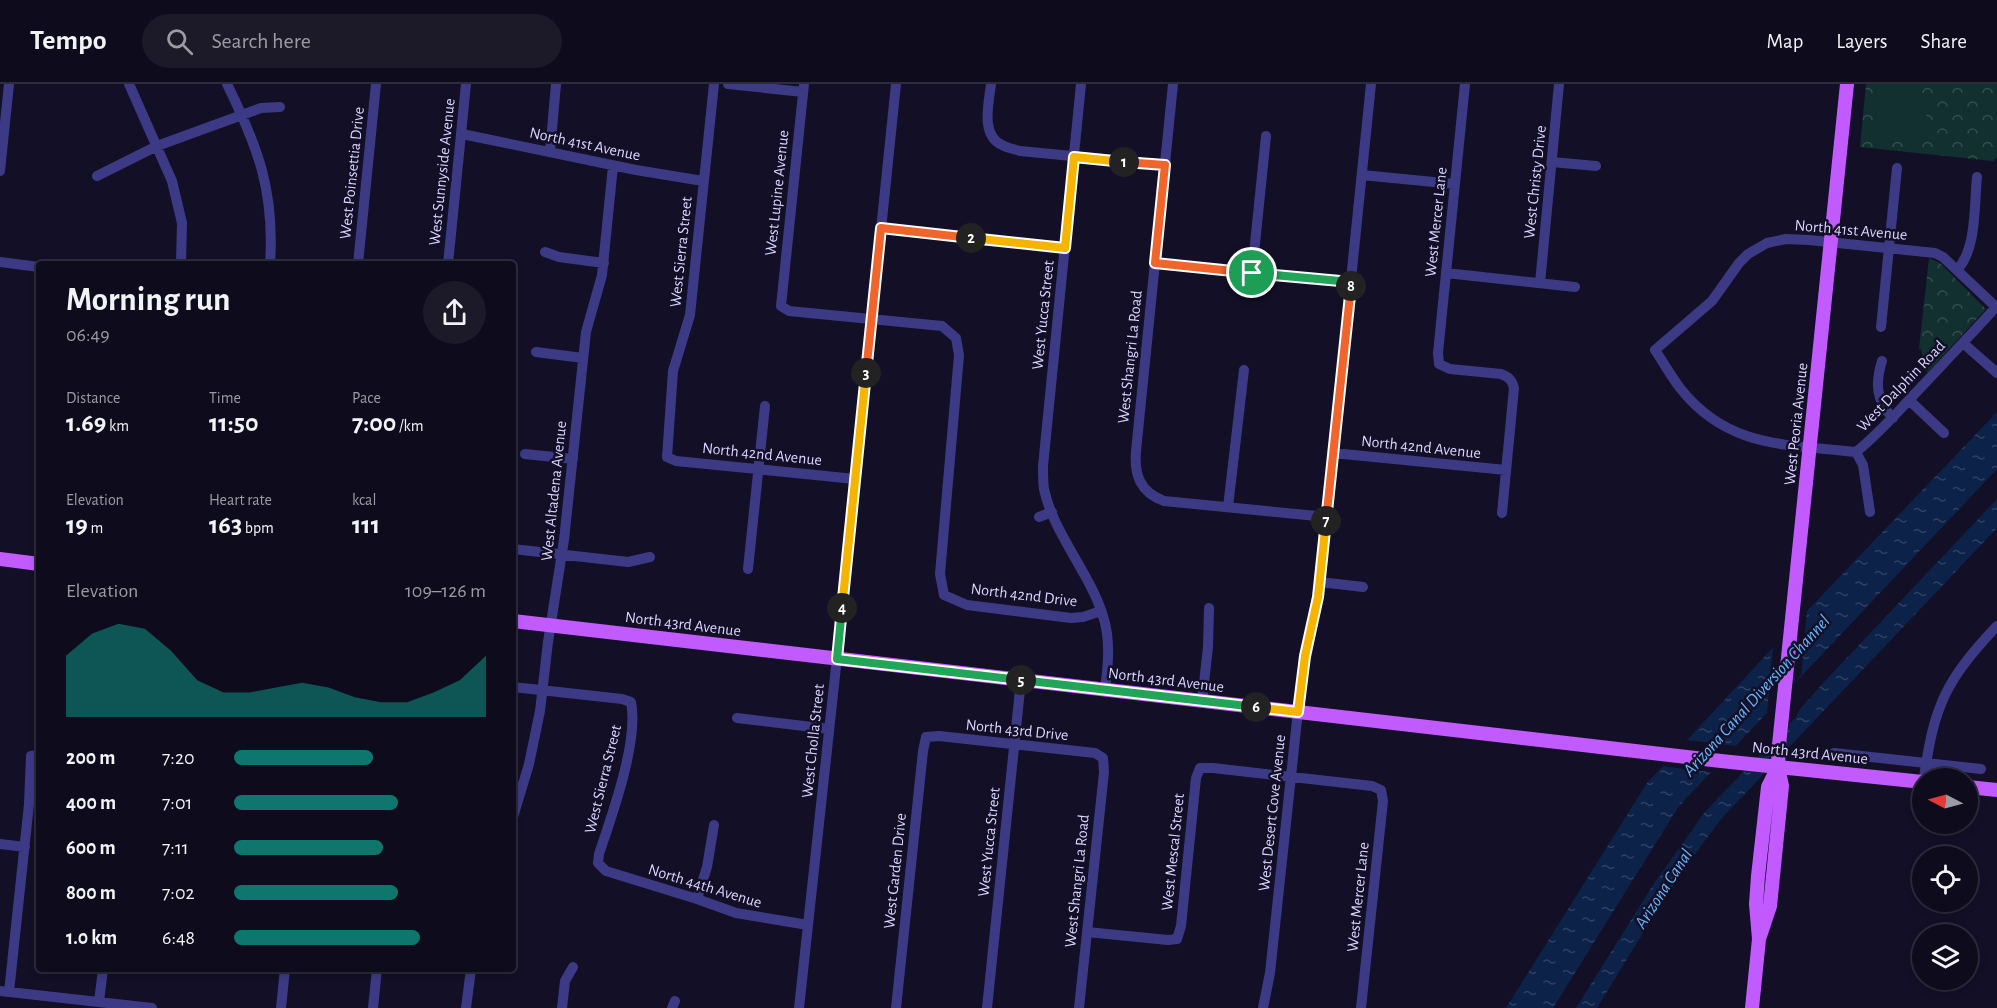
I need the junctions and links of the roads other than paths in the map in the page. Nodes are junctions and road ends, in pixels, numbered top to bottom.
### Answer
1 (9, 84) edge
2 (129, 84) edge
3 (227, 84) edge
4 (376, 84) edge
5 (466, 84) edge
6 (556, 84) edge
7 (714, 84) edge
8 (728, 84) edge
9 (896, 84) edge
10 (991, 84) edge
11 (1081, 84) edge
12 (1173, 84) edge
13 (1371, 84) edge
14 (1465, 84) edge
15 (1559, 84) edge
16 (1847, 84) edge
17 (803, 88) edge
18 (280, 107) dead end
19 (242, 115) junction
20 (462, 134) junction
21 (1266, 136) dead end
22 (157, 146) junction
23 (550, 152) junction
24 (1074, 157) junction
25 (1552, 162) junction
26 (1165, 165) junction
27 (613, 166) junction
28 (1596, 166) dead end
29 (1897, 168) dead end
30 (0, 171) edge
31 (1362, 175) junction
32 (97, 176) dead end
33 (1977, 177) dead end
34 (703, 181) junction
35 (1454, 184) junction
36 (881, 228) junction
37 (1831, 242) junction
38 (1889, 247) junction
39 (1065, 248) junction
40 (545, 252) dead end
41 (181, 261) edge
42 (270, 261) edge
43 (358, 261) edge
44 (448, 261) edge
45 (0, 262) edge
46 (1155, 263) junction
47 (604, 264) junction
48 (36, 267) edge
49 (1957, 270) junction
50 (1252, 273) junction
51 (1446, 273) junction
52 (1351, 282) junction
53 (1540, 283) junction
54 (1575, 287) dead end
55 (1997, 307) edge
56 (871, 320) junction
57 (1881, 327) dead end
58 (1964, 343) junction
59 (536, 352) dead end
60 (583, 358) junction
61 (1882, 361) dead end
62 (1244, 370) dead end
63 (1997, 373) edge
64 (1909, 400) junction
65 (765, 406) dead end
66 (1893, 418) junction
67 (1944, 433) dead end
68 (1810, 447) junction
69 (1856, 452) junction
70 (1333, 453) junction
71 (525, 454) dead end
72 (667, 457) joint
73 (573, 459) junction
74 (759, 469) junction
75 (1506, 470) junction
76 (855, 479) junction
77 (1228, 507) junction
78 (1052, 512) junction
79 (1870, 512) dead end
80 (1502, 513) dead end
81 (1039, 517) dead end
82 (1327, 517) junction
83 (516, 549) edge
84 (563, 554) junction
85 (650, 558) dead end
86 (0, 559) edge
87 (36, 564) edge
88 (748, 569) dead end
89 (1320, 582) junction
90 (1363, 586) dead end
91 (1209, 608) dead end
92 (1101, 611) junction
93 (516, 621) edge
94 (551, 625) junction
95 (1997, 626) edge
96 (837, 659) junction
97 (1021, 680) junction
98 (516, 687) edge
99 (1105, 690) junction
100 (543, 691) junction
101 (1202, 701) junction
102 (1298, 712) junction
103 (737, 718) dead end
104 (829, 729) junction
105 (926, 737) joint
106 (1015, 745) junction
107 (1834, 753) dead end
108 (36, 755) edge
109 (1103, 758) joint
110 (1926, 763) junction
111 (1778, 767) junction
112 (1925, 768) edge
113 (1981, 769) dead end
114 (1291, 777) junction
115 (1912, 779) edge
116 (1978, 788) edge
117 (1997, 790) edge
118 (516, 806) edge
119 (714, 825) dead end
120 (0, 844) edge
121 (25, 847) junction
122 (598, 864) joint
123 (697, 899) junction
124 (808, 925) junction
125 (1087, 932) junction
126 (573, 967) dead end
127 (103, 972) edge
128 (285, 972) edge
129 (377, 972) edge
130 (471, 972) edge
131 (5, 991) edge
132 (99, 1002) junction
133 (152, 1008) edge
134 (281, 1008) edge
135 (373, 1008) edge
136 (466, 1008) edge
137 (562, 1008) edge
138 (799, 1008) edge
139 (896, 1008) edge
140 (987, 1008) edge
141 (1079, 1008) edge
142 (1263, 1008) edge
143 (1361, 1008) edge
144 (1752, 1008) edge

1 - 30 street
2 - 22 street
3 - 19 street
4 - 43 street, West Poinsettia Drive
5 - 20 street, West Sunnyside Avenue
6 - 23 street
7 - 34 street, West Sierra Street
8 - 17 street
9 - 36 street, West Cholla Street
10 - 24 street
11 - 24 street, West Yucca Street
12 - 26 street, West Shangri La Road
13 - 31 street, West Desert Cove Avenue
14 - 35 street, West Mercer Lane
15 - 25 street, West Christy Drive
16 - 37 main road, West Peoria Avenue
17 - 56 street, West Lupine Avenue
18 - 19 street
19 - 22 street
19 - 42 street
20 - 23 street, North 41st Avenue
20 - 44 street, West Sunnyside Avenue
21 - 50 street
22 - 32 street
22 - 41 street
23 - 27 street, North 41st Avenue
24 - 26 street
24 - 39 street, West Yucca Street
25 - 28 street
25 - 53 street, West Christy Drive
26 - 46 street, West Shangri La Road
27 - 34 street, North 41st Avenue
27 - 47 street, West Altadena Avenue
29 - 38 street
31 - 35 street
31 - 52 street, West Desert Cove Avenue
33 - 49 street
34 - 72 street, West Sierra Street
35 - 51 street, West Mercer Lane
36 - 39 street
36 - 56 street, West Cholla Street
37 - 38 street, North 41st Avenue
37 - 68 main road, West Peoria Avenue
37 - 68 street, North 41st Avenue
38 - 49 street, North 41st Avenue
38 - 57 street
39 - 78 street, West Yucca Street
40 - 47 street
45 - 48 street
46 - 50 street
46 - 77 street, West Shangri La Road
47 - 60 street, West Altadena Avenue
49 - 55 street, North 41st Avenue
50 - 52 street
51 - 53 street
51 - 75 street, West Mercer Lane
52 - 70 street, West Desert Cove Avenue
53 - 54 street
55 - 58 street, West Dalphin Road
56 - 76 street, West Cholla Street
56 - 92 street, North 42nd Drive
58 - 63 street
58 - 64 street, West Dalphin Road
59 - 60 street
60 - 73 street, West Altadena Avenue
61 - 66 street
62 - 77 street
64 - 66 street, West Dalphin Road
64 - 67 street
65 - 74 street
66 - 69 street, West Dalphin Road
68 - 69 street, West Dalphin Road
68 - 111 main road, West Peoria Avenue
69 - 79 street
70 - 75 street, North 42nd Avenue
70 - 82 street, West Desert Cove Avenue
71 - 73 street
72 - 74 street, North 42nd Avenue
73 - 84 street, West Altadena Avenue
74 - 76 street, North 42nd Avenue
74 - 88 street
75 - 80 street
76 - 96 street, West Cholla Street
77 - 82 street
78 - 81 street
78 - 92 street, West Yucca Street
82 - 89 street, West Desert Cove Avenue
83 - 84 street
84 - 85 street
84 - 94 street, West Altadena Avenue
86 - 87 main road
89 - 90 street
89 - 102 street, West Desert Cove Avenue
91 - 101 street
92 - 99 street, West Yucca Street
93 - 94 main road, North 43rd Avenue
94 - 96 main road, North 43rd Avenue
94 - 100 street, West Altadena Avenue
95 - 110 street
96 - 97 main road, North 43rd Avenue
96 - 104 street, West Cholla Street
97 - 99 main road, North 43rd Avenue
97 - 106 street, West Yucca Street
98 - 100 street
99 - 101 main road, North 43rd Avenue
100 - 118 street, West Altadena Avenue
100 - 122 street, West Sierra Street
101 - 102 main road, North 43rd Avenue
102 - 111 main road, North 43rd Avenue
102 - 114 street, West Desert Cove Avenue
103 - 104 street
104 - 124 street, West Cholla Street
105 - 106 street, North 43rd Drive
105 - 139 street, West Garden Drive
106 - 109 street, North 43rd Drive
106 - 140 street, West Yucca Street
107 - 110 street, North 43rd Avenue
108 - 121 street
109 - 125 street, West Shangri La Road
110 - 112 street
110 - 113 street, North 43rd Avenue
111 - 115 main road, North 43rd Avenue
111 - 144 main road, West Peoria Avenue
114 - 125 street, West Mescal Street
114 - 142 street, West Desert Cove Avenue
114 - 143 street, West Mercer Lane
116 - 117 main road
119 - 123 street
120 - 121 street
121 - 131 street
122 - 123 street, North 44th Avenue
123 - 124 street, North 44th Avenue
124 - 138 street, West Cholla Street
125 - 141 street, West Shangri La Road
126 - 137 street
127 - 132 street
128 - 134 street
129 - 135 street
130 - 136 street
131 - 132 street
132 - 133 street

